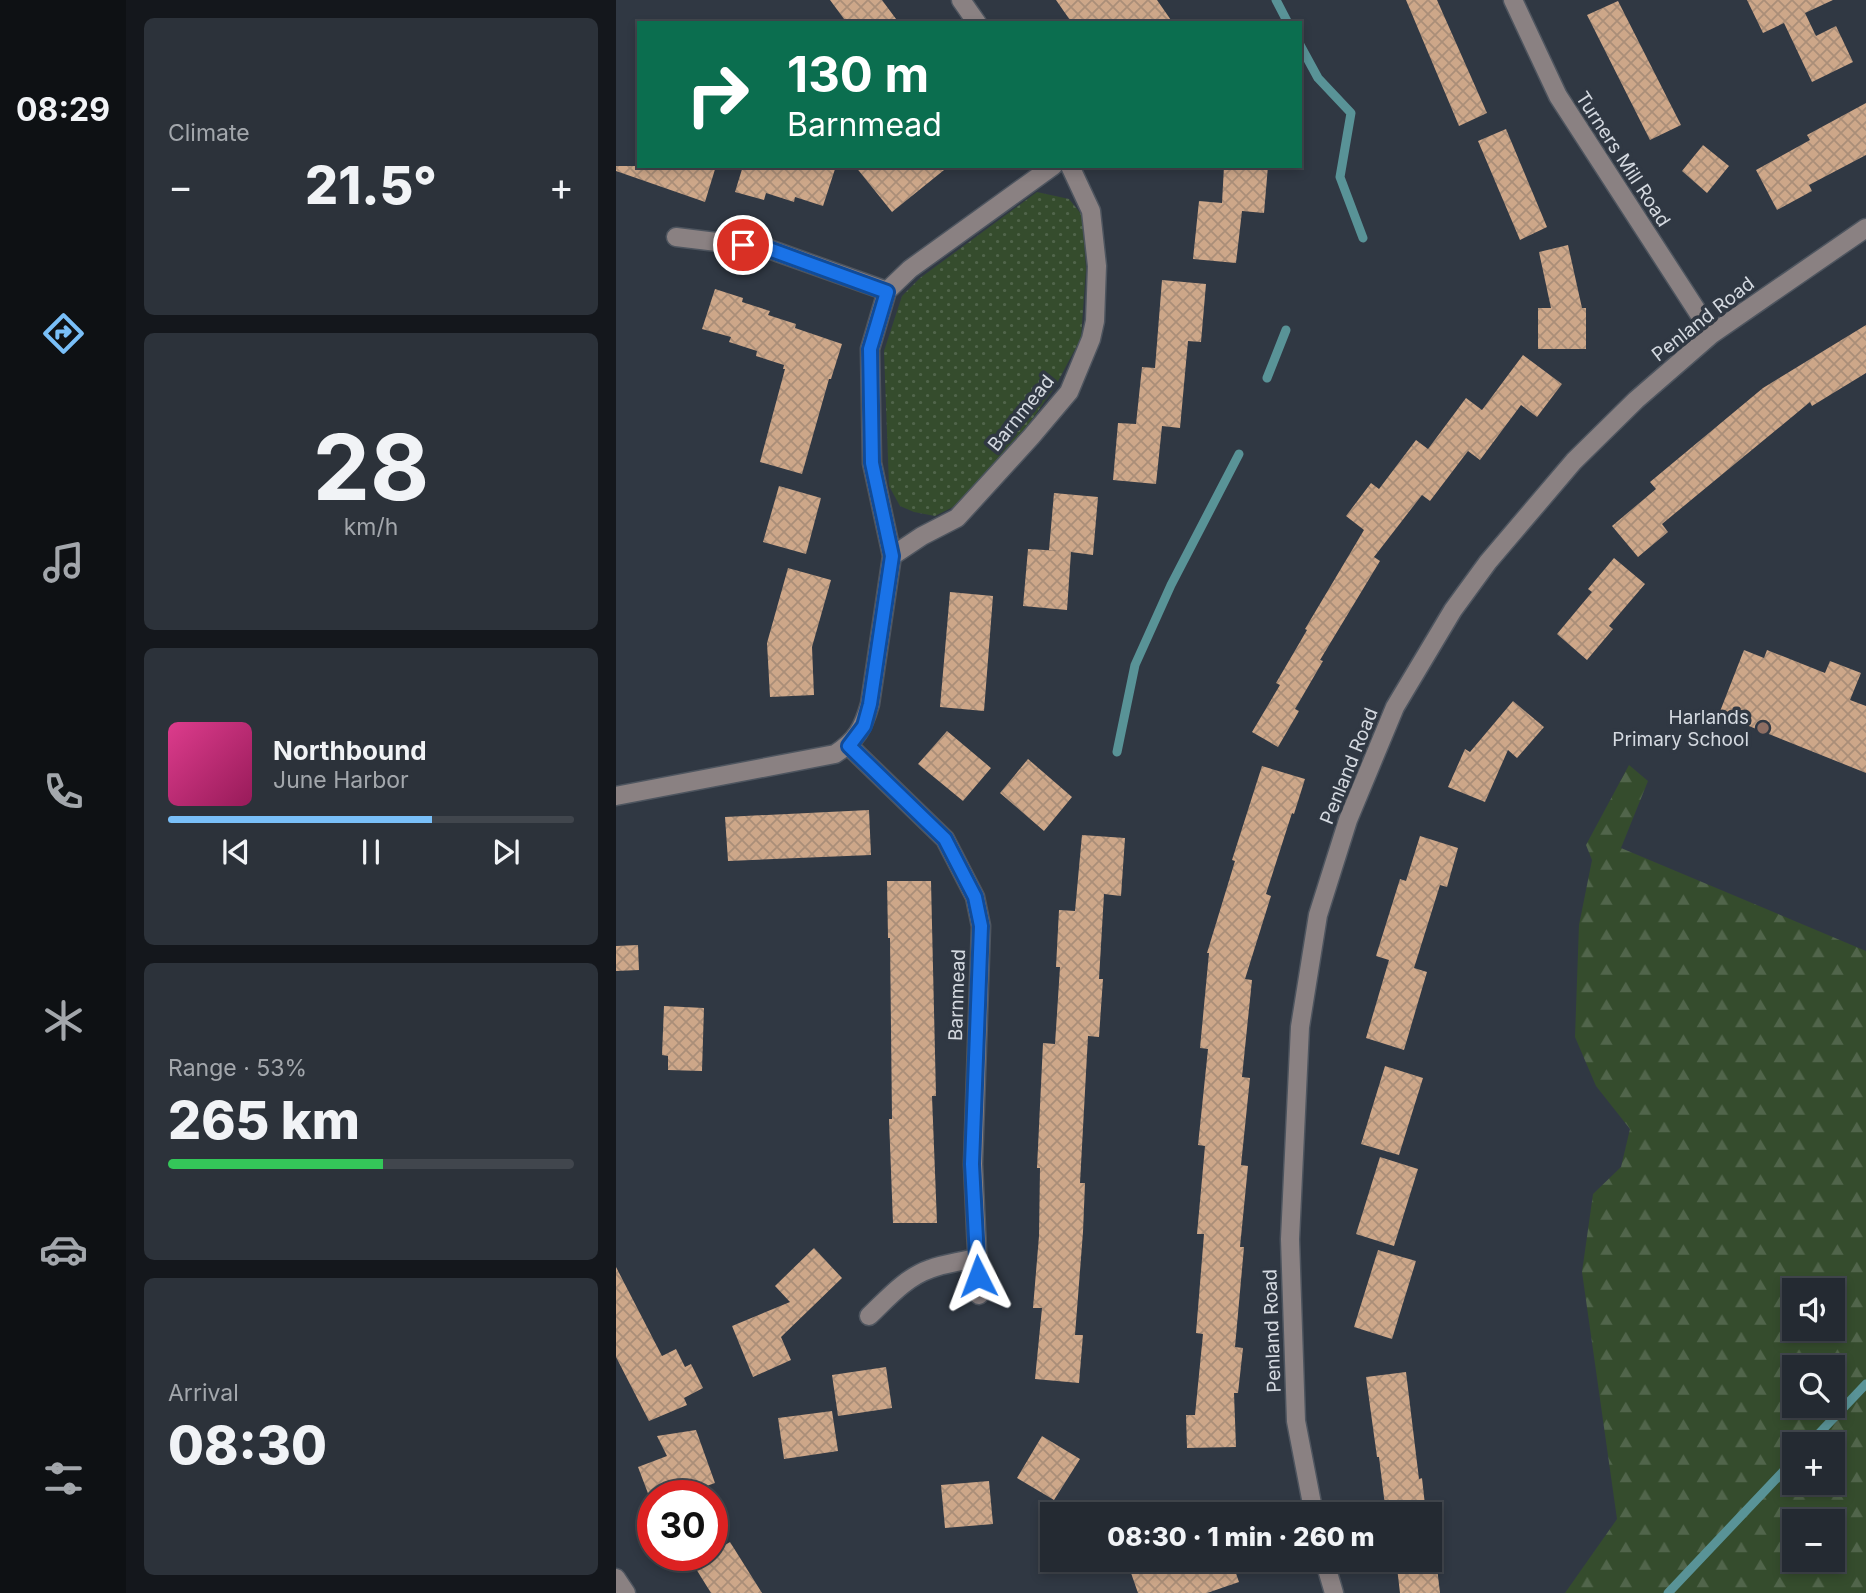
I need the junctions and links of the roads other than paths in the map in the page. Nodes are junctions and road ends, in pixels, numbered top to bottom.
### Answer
1 (961, 0) edge
2 (1513, 0) edge
3 (976, 21) edge
4 (1050, 168) edge
5 (1071, 168) edge
6 (1866, 228) edge
7 (676, 237) dead end
8 (887, 292) junction
9 (1712, 334) junction
10 (892, 556) junction
11 (849, 746) junction
12 (616, 796) edge
13 (978, 1257) junction
14 (979, 1295) dead end
15 (869, 1316) dead end
16 (1312, 1502) edge
17 (1328, 1572) edge
18 (616, 1578) edge
19 (626, 1593) edge
20 (1334, 1593) edge

1 - 3 street
2 - 9 street, Turners Mill Road
4 - 8 street
5 - 10 street, Barnmead
6 - 9 street, Penland Road
7 - 8 street
8 - 10 street
9 - 16 street, Penland Road
10 - 11 street
11 - 12 street
11 - 13 street, Barnmead
13 - 14 street, Barnmead
13 - 15 street
17 - 20 street
18 - 19 street

